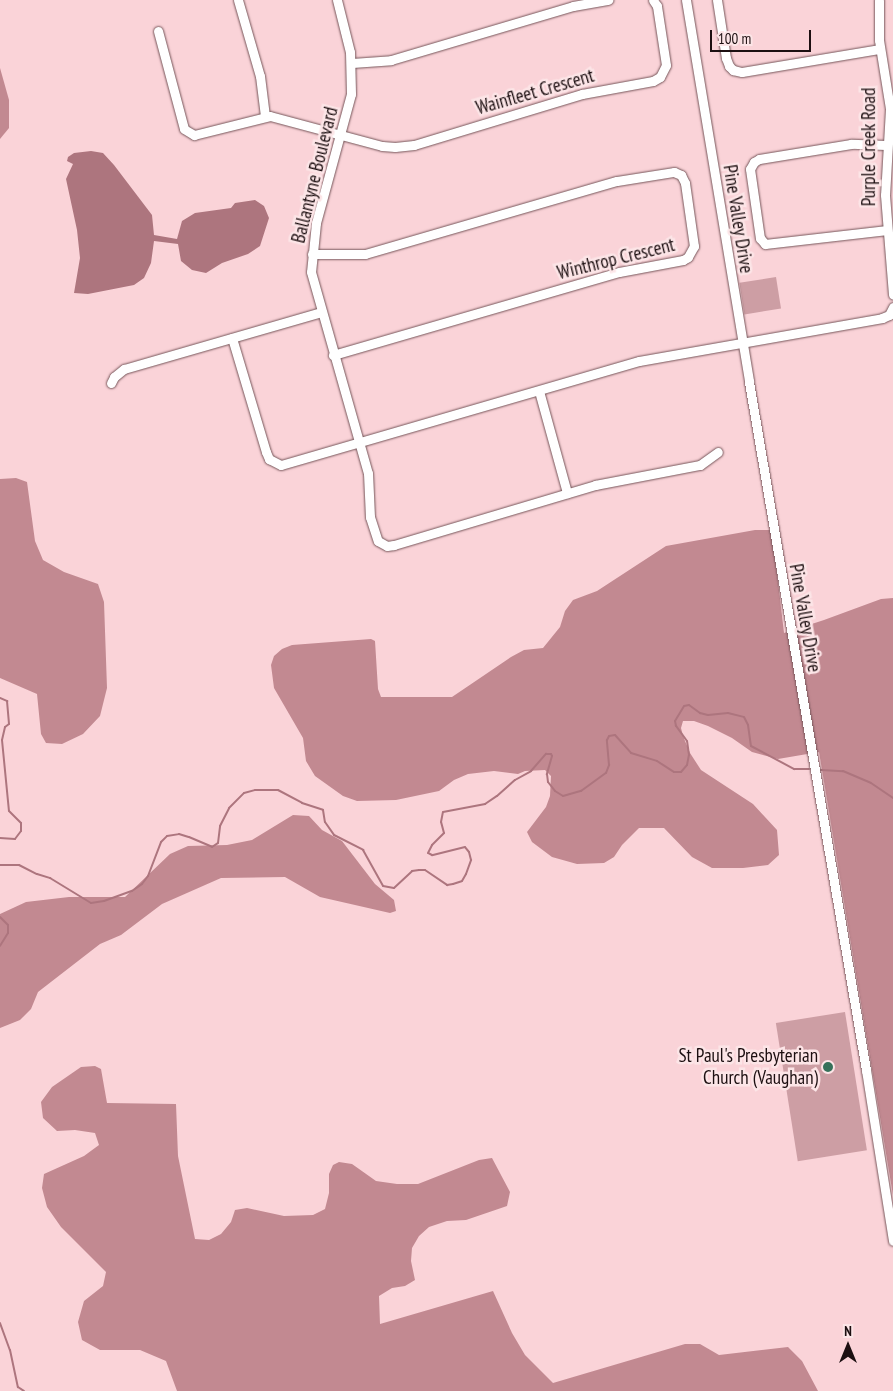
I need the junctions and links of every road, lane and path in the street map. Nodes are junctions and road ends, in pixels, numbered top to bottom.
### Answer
1 (238, 0) edge
2 (337, 0) edge
3 (608, 0) edge
4 (654, 0) edge
5 (686, 0) edge
6 (717, 0) edge
7 (880, 0) edge
8 (158, 31) dead end
9 (880, 49) junction
10 (352, 62) junction
11 (265, 116) junction
12 (342, 135) junction
13 (886, 144) junction
14 (887, 230) junction
15 (312, 254) junction
16 (893, 295) edge
17 (893, 307) edge
18 (321, 312) junction
19 (232, 338) junction
20 (742, 342) junction
21 (333, 355) junction
22 (111, 383) dead end
23 (538, 391) junction
24 (359, 443) junction
25 (718, 452) dead end
26 (567, 493) junction
27 (893, 1241) edge

1 - 11 street
2 - 10 street, Ballantyne Boulevard
3 - 10 street
4 - 12 street, Wainfleet Crescent
5 - 20 street, Pine Valley Drive
6 - 9 street
7 - 9 street, Purple Creek Road
8 - 11 street
9 - 13 street, Purple Creek Road
10 - 12 street, Ballantyne Boulevard
11 - 12 street
12 - 15 street, Ballantyne Boulevard
13 - 14 street, Purple Creek Road
13 - 14 street
14 - 16 street, Purple Creek Road
15 - 18 street, Ballantyne Boulevard
15 - 21 street, Winthrop Crescent
17 - 20 street
18 - 19 street
18 - 21 street, Ballantyne Boulevard
19 - 22 street
19 - 24 street
20 - 23 street
20 - 27 street, Pine Valley Drive
21 - 24 street, Ballantyne Boulevard
23 - 24 street
23 - 26 street
24 - 26 street, Ballantyne Boulevard
25 - 26 street, Ballantyne Boulevard

